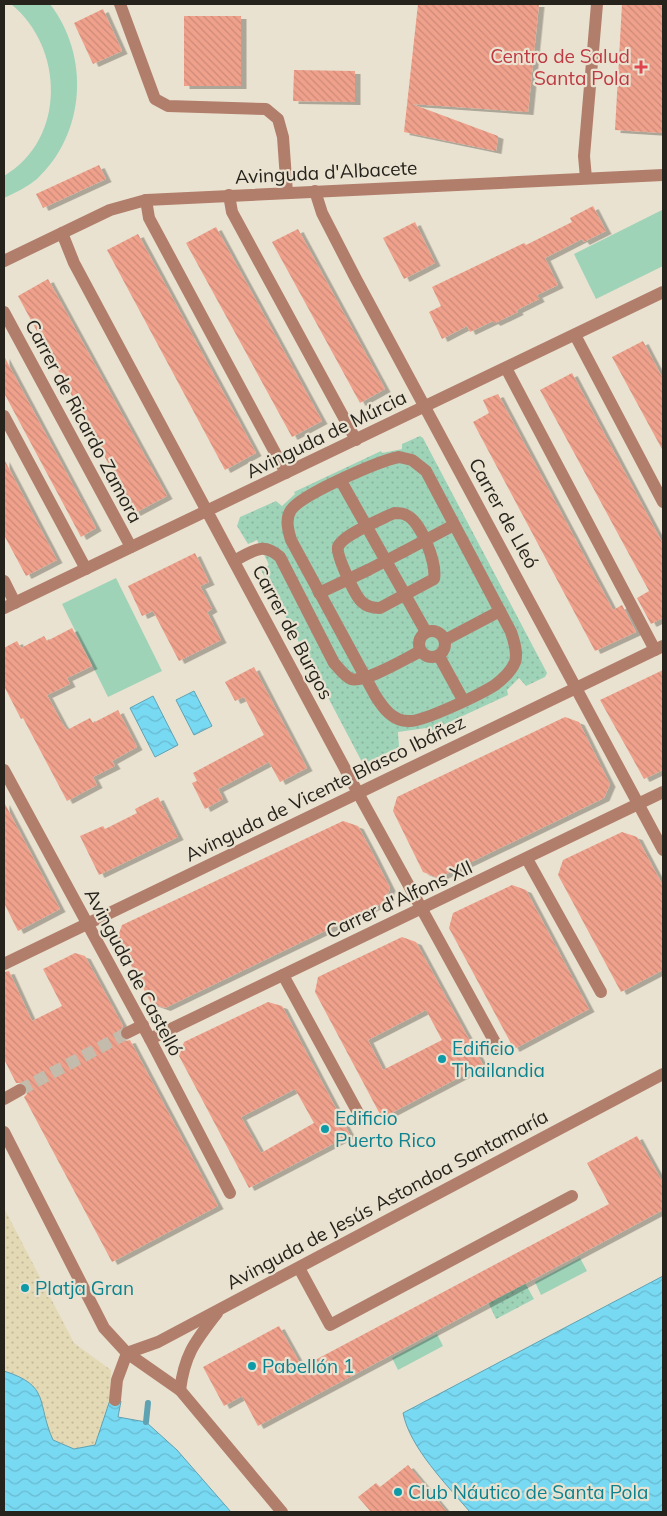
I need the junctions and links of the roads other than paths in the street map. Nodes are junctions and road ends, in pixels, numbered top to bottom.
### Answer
1 (120, 4) edge
2 (597, 4) edge
3 (663, 175) edge
4 (586, 178) junction
5 (315, 191) junction
6 (287, 192) junction
7 (229, 195) junction
8 (146, 200) junction
9 (62, 234) junction
10 (4, 261) edge
11 (663, 292) edge
12 (4, 312) edge
13 (576, 335) junction
14 (506, 368) junction
15 (425, 407) junction
16 (4, 416) edge
17 (356, 440) junction
18 (286, 473) junction
19 (342, 481) junction
20 (663, 502) edge
21 (208, 512) junction
22 (454, 525) junction
23 (367, 527) junction
24 (425, 541) junction
25 (131, 547) junction
26 (234, 561) junction
27 (86, 569) junction
28 (349, 578) junction
29 (4, 581) edge
30 (319, 593) junction
31 (405, 595) junction
32 (10, 606) edge
33 (500, 611) junction
34 (426, 632) junction
35 (445, 640) junction
36 (659, 648) edge
37 (421, 652) junction
38 (439, 656) junction
39 (365, 678) junction
40 (577, 687) junction
41 (463, 700) junction
42 (4, 770) edge
43 (663, 792) edge
44 (358, 793) junction
45 (638, 805) junction
46 (663, 850) edge
47 (527, 859) junction
48 (423, 909) junction
49 (87, 924) junction
50 (4, 964) edge
51 (283, 975) junction
52 (601, 992) dead end
53 (143, 1025) junction
54 (127, 1033) tunnel mouth
55 (150, 1039) junction
56 (498, 1046) dead end
57 (663, 1074) edge
58 (20, 1090) tunnel mouth
59 (4, 1099) edge
60 (362, 1120) dead end
61 (4, 1132) edge
62 (230, 1193) dead end
63 (572, 1196) dead end
64 (299, 1268) junction
65 (220, 1310) junction
66 (127, 1353) junction
67 (180, 1390) junction
68 (115, 1400) dead end
69 (282, 1512) edge

1 - 6 street
2 - 4 street
3 - 4 street, Avinguda d'Albacete
4 - 5 street, Avinguda d'Albacete
5 - 6 street, Avinguda d'Albacete
5 - 15 street, Carrer de Lleó
6 - 7 street, Avinguda d'Albacete
7 - 8 street, Avinguda d'Albacete
7 - 17 street
8 - 9 street, Avinguda d'Albacete
8 - 18 street
9 - 10 street, Avinguda d'Albacete
9 - 21 street, Carrer de Burgos
11 - 13 street, Avinguda de Múrcia
12 - 25 street, Carrer de Ricardo Zamora
13 - 14 street, Avinguda de Múrcia
13 - 20 street
14 - 15 street, Avinguda de Múrcia
14 - 36 street
15 - 17 street, Avinguda de Múrcia
15 - 40 street, Carrer de Lleó
16 - 27 street
17 - 18 street, Avinguda de Múrcia
18 - 21 street, Avinguda de Múrcia
19 - 22 street
19 - 23 street
19 - 30 street
21 - 25 street, Avinguda de Múrcia
21 - 26 street, Carrer de Burgos
22 - 24 street
22 - 33 street
23 - 24 street
23 - 28 street
23 - 31 street
24 - 28 street, bridge
24 - 31 street
25 - 27 street, Avinguda de Múrcia
26 - 39 street
26 - 44 street, Carrer de Burgos
27 - 32 street, Avinguda de Múrcia
28 - 30 street
28 - 31 street
29 - 32 street
30 - 39 street
31 - 34 street
33 - 35 street
33 - 41 street
34 - 35 street
34 - 37 street
35 - 38 street
36 - 40 street, Avinguda de Vicente Blasco Ibáñez
37 - 38 street
37 - 39 street
38 - 41 street
39 - 41 street
40 - 44 street, Avinguda de Vicente Blasco Ibáñez
40 - 45 street, Carrer de Lleó
42 - 49 street, Avinguda de Castelló
43 - 45 street, Carrer d'Alfons XII
44 - 48 street, Carrer de Burgos
44 - 49 street, Avinguda de Vicente Blasco Ibáñez
45 - 46 street, Carrer de Lleó
45 - 47 street, Carrer d'Alfons XII
47 - 48 street, Carrer d'Alfons XII
47 - 52 street
48 - 51 street, Carrer d'Alfons XII
48 - 56 street, Carrer de Burgos
49 - 50 street, Avinguda de Vicente Blasco Ibáñez
49 - 53 street, Avinguda de Castelló
51 - 55 street, Carrer d'Alfons XII
51 - 60 street
53 - 54 street
53 - 55 street, Avinguda de Castelló
55 - 62 street, Avinguda de Castelló
57 - 64 street, Avinguda de Jesús Astondoa Santamaría
58 - 59 street
61 - 66 street
63 - 64 street
64 - 65 street, Avinguda de Jesús Astondoa Santamaría
65 - 66 street, Avinguda de Jesús Astondoa Santamaría
65 - 67 street
66 - 67 street
66 - 68 street
67 - 69 street

